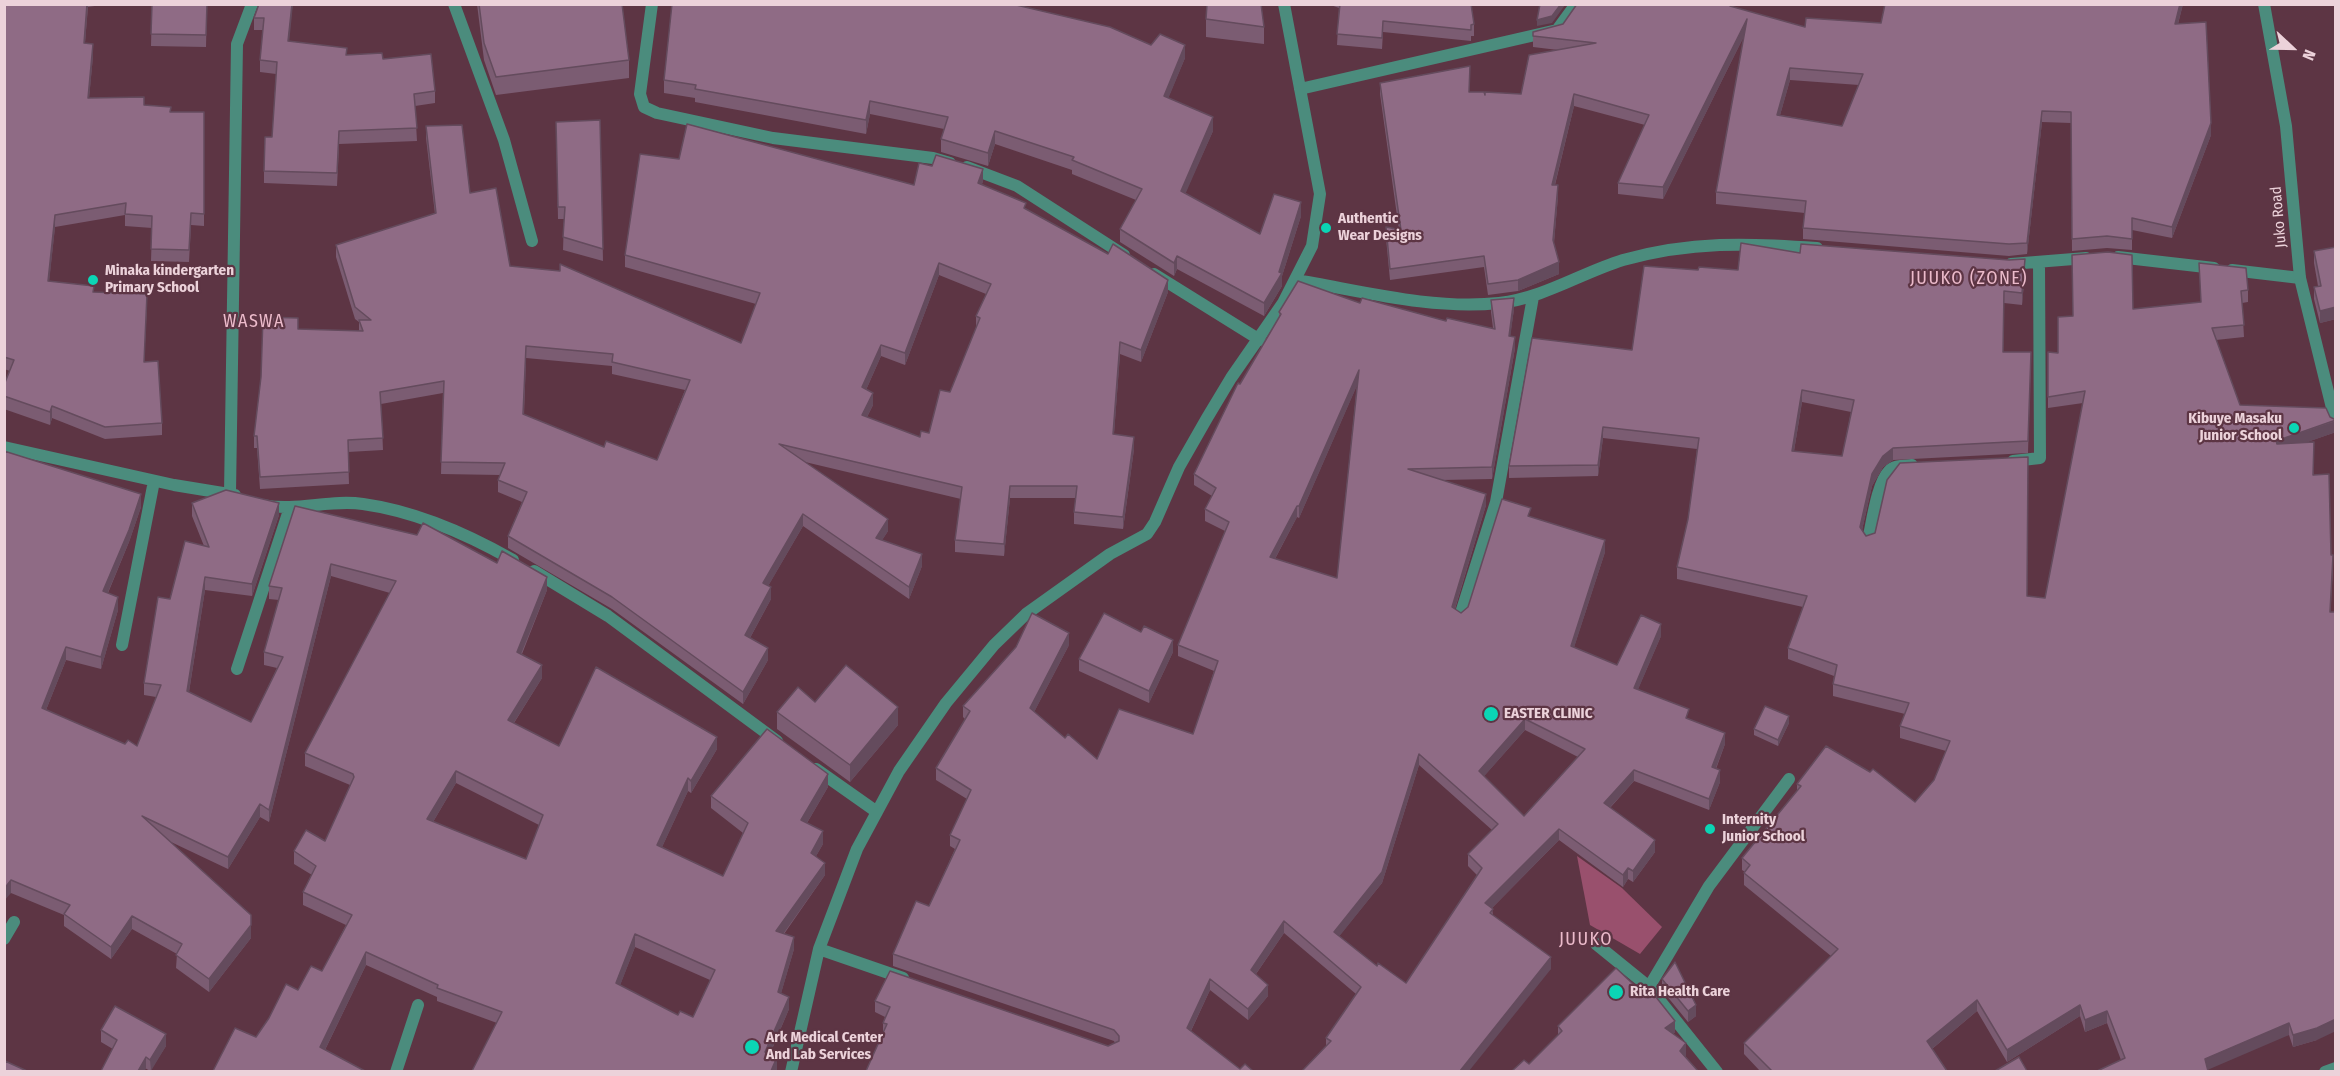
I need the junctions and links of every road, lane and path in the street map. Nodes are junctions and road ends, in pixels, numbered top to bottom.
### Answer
1 (252, 4) edge
2 (454, 4) edge
3 (652, 4) edge
4 (1284, 4) edge
5 (1576, 4) edge
6 (2264, 4) edge
7 (1300, 88) junction
8 (532, 241) dead end
9 (1828, 249) edge
10 (2039, 262) junction
11 (1998, 263) edge
12 (2300, 278) junction
13 (1296, 280) junction
14 (1533, 297) junction
15 (1260, 340) junction
16 (2336, 424) edge
17 (4, 447) edge
18 (1994, 462) edge
19 (1926, 464) edge
20 (154, 481) junction
21 (230, 493) junction
22 (290, 507) junction
23 (1868, 540) edge
24 (1460, 616) edge
25 (122, 645) dead end
26 (237, 669) dead end
27 (787, 748) edge
28 (805, 761) edge
29 (1789, 779) dead end
30 (877, 812) junction
31 (14, 922) dead end
32 (4, 939) edge
33 (1596, 944) dead end
34 (819, 950) junction
35 (921, 984) edge
36 (1649, 987) junction
37 (418, 1005) dead end
38 (2336, 1068) edge
39 (396, 1071) edge
40 (791, 1071) edge
41 (1717, 1071) edge
42 (2325, 1071) edge

1 - 21 street
2 - 8 street
3 - 15 street
4 - 7 street
5 - 7 street
6 - 12 street, Juko Road
7 - 13 street
9 - 14 street
10 - 11 street
10 - 12 street
10 - 18 street
12 - 16 street, Juko Road
13 - 14 street
13 - 15 street
14 - 24 street
15 - 30 street
17 - 20 street
19 - 23 street
20 - 21 street
20 - 25 street
21 - 22 street
22 - 26 street
22 - 27 street
28 - 30 street
29 - 36 street
30 - 34 street
31 - 32 street
33 - 36 street
34 - 35 street
34 - 40 street
36 - 41 street
37 - 39 street
38 - 42 street

